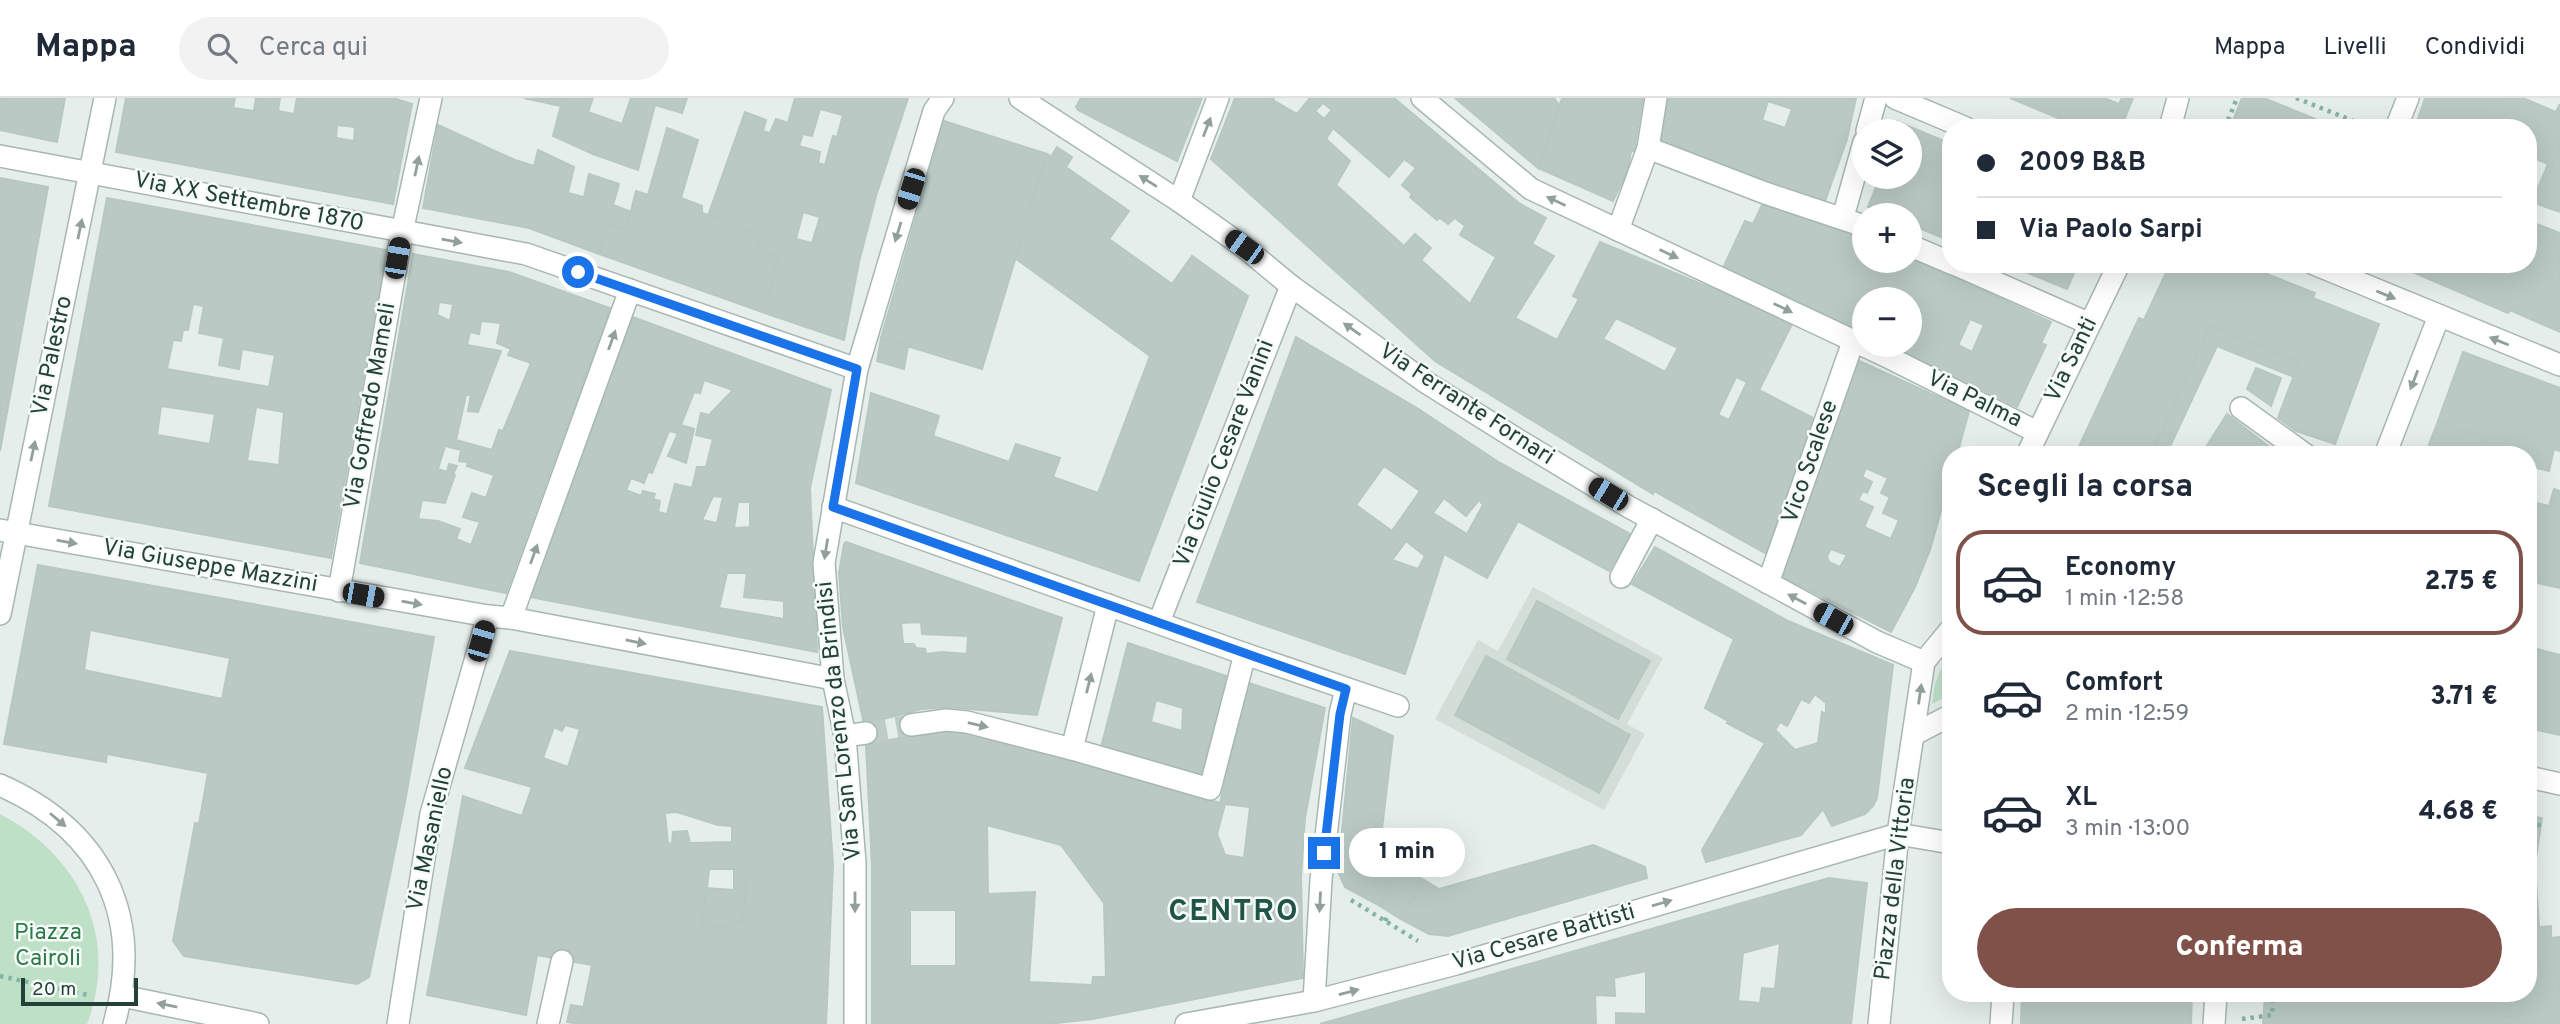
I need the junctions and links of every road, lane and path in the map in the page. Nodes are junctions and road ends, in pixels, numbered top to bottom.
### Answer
1 (105, 98) edge
2 (432, 98) edge
3 (943, 98) edge
4 (1218, 98) edge
5 (1422, 98) edge
6 (1656, 98) edge
7 (1876, 98) edge
8 (1895, 98) edge
9 (2178, 98) edge
10 (2236, 98) edge
11 (2296, 98) edge
12 (2408, 98) edge
13 (1030, 101) edge
14 (1870, 119) edge
15 (1945, 119) edge
16 (2172, 119) edge
17 (2228, 119) edge
18 (2348, 119) edge
19 (2400, 119) edge
20 (1648, 148) junction
21 (0, 156) edge
22 (92, 173) junction
23 (1852, 185) edge
24 (1179, 201) junction
25 (1843, 218) junction
26 (1852, 221) edge
27 (1618, 230) junction
28 (402, 232) junction
29 (1922, 251) edge
30 (1942, 259) edge
31 (1974, 273) edge
32 (2115, 273) edge
33 (2345, 273) edge
34 (1291, 286) junction
35 (630, 290) junction
36 (2438, 316) junction
37 (2090, 324) junction
38 (1852, 342) edge
39 (1852, 345) edge
40 (1884, 357) edge
41 (2560, 365) edge
42 (857, 369) junction
43 (2241, 408) dead end
44 (2037, 432) junction
45 (2031, 446) edge
46 (2294, 446) edge
47 (2388, 446) edge
48 (833, 507) junction
49 (1652, 519) junction
50 (8, 531) edge
51 (1621, 577) dead end
52 (1768, 583) junction
53 (338, 591) junction
54 (1108, 605) junction
55 (0, 614) edge
56 (488, 617) junction
57 (511, 618) junction
58 (1159, 622) junction
59 (1942, 640) edge
60 (1245, 654) junction
61 (1924, 662) junction
62 (833, 678) junction
63 (1346, 689) junction
64 (1398, 706) dead end
65 (1942, 720) edge
66 (911, 725) tunnel mouth
67 (866, 733) tunnel mouth
68 (1915, 734) junction
69 (845, 736) junction
70 (1072, 749) junction
71 (2537, 779) edge
72 (2560, 783) edge
73 (0, 785) edge
74 (2537, 825) edge
75 (2543, 826) dead end
76 (1898, 834) junction
77 (1942, 842) edge
78 (1342, 894) dead end
79 (1389, 914) dead end
80 (1385, 921) junction
81 (1425, 945) dead end
82 (562, 961) dead end
83 (0, 976) edge
84 (122, 996) junction
85 (100, 997) dead end
86 (2002, 1002) edge
87 (2215, 1002) edge
88 (2273, 1002) edge
89 (1307, 1009) edge
90 (2272, 1015) dead end
91 (114, 1024) edge
92 (258, 1024) edge
93 (398, 1024) edge
94 (548, 1024) edge
95 (855, 1024) edge
96 (1186, 1024) edge
97 (1879, 1024) edge
98 (2001, 1024) edge
99 (2214, 1024) edge

1 - 22 street, Via Palestro
28 -> 2 street, Via Goffredo Mameli
3 -> 42 street, Via San Lorenzo da Brindisi
24 -> 4 street
27 -> 5 street, Via Palma
6 - 20 street
7 - 14 street
8 - 15 street
9 - 16 street
10 - 17 path
11 - 18 path
12 - 19 street
24 -> 13 street, Via Ferrante Fornari
20 - 25 street
20 - 27 street
21 - 22 street, Via XX Settembre 1870
22 - 28 street, Via XX Settembre 1870
50 -> 22 street, Via Palestro
23 - 25 street
24 - 34 street, Via Ferrante Fornari
25 - 26 street
27 -> 38 street, Via Palma
28 -> 35 street, Via XX Settembre 1870
28 - 53 street, Via Goffredo Mameli
29 - 30 street
31 - 37 street
32 - 37 street, Via Santi
33 -> 36 street
49 -> 34 street, Via Ferrante Fornari
34 - 58 street, Via Giulio Cesare Vanini
35 - 42 street, Via XX Settembre 1870
57 -> 35 street
41 -> 36 street
36 -> 47 street
37 - 44 street, Via Santi
39 - 52 street, Vico Scalese
40 - 44 street, Via Palma
42 - 48 street, Via San Lorenzo da Brindisi
43 - 46 street
44 - 45 street, Via Santi
48 - 54 street
48 -> 62 street, Via San Lorenzo da Brindisi
49 - 51 street
49 - 52 street, Via Ferrante Fornari
50 -> 53 street, Via Giuseppe Mazzini
50 - 55 street, Via Palestro
61 -> 52 street, Via Ferrante Fornari
53 -> 56 street, Via Giuseppe Mazzini
54 - 58 street
70 -> 54 street
56 - 57 street, Via Giuseppe Mazzini
56 - 93 street, Via Masaniello
57 -> 62 street, Via Giuseppe Mazzini
58 - 60 street
59 - 61 street
60 - 63 street
60 - 70 street
68 -> 61 street, Piazza della Vittoria
62 - 69 street, Via San Lorenzo da Brindisi
63 - 64 street
63 -> 89 street
65 - 68 street
66 -> 70 street
67 - 69 street
68 - 76 street, Piazza della Vittoria
69 -> 95 street, Via San Lorenzo da Brindisi
71 - 72 street
73 -> 84 street
74 - 75 path
76 - 77 street
89 -> 76 street, Via Cesare Battisti
76 - 97 street, Piazza della Vittoria
78 - 80 path
79 - 80 path
80 - 81 path
82 - 94 street
83 - 85 path
84 - 91 street
92 -> 84 street
86 - 98 street
87 - 99 street
88 - 90 path
89 - 96 street, Via Cesare Battisti

